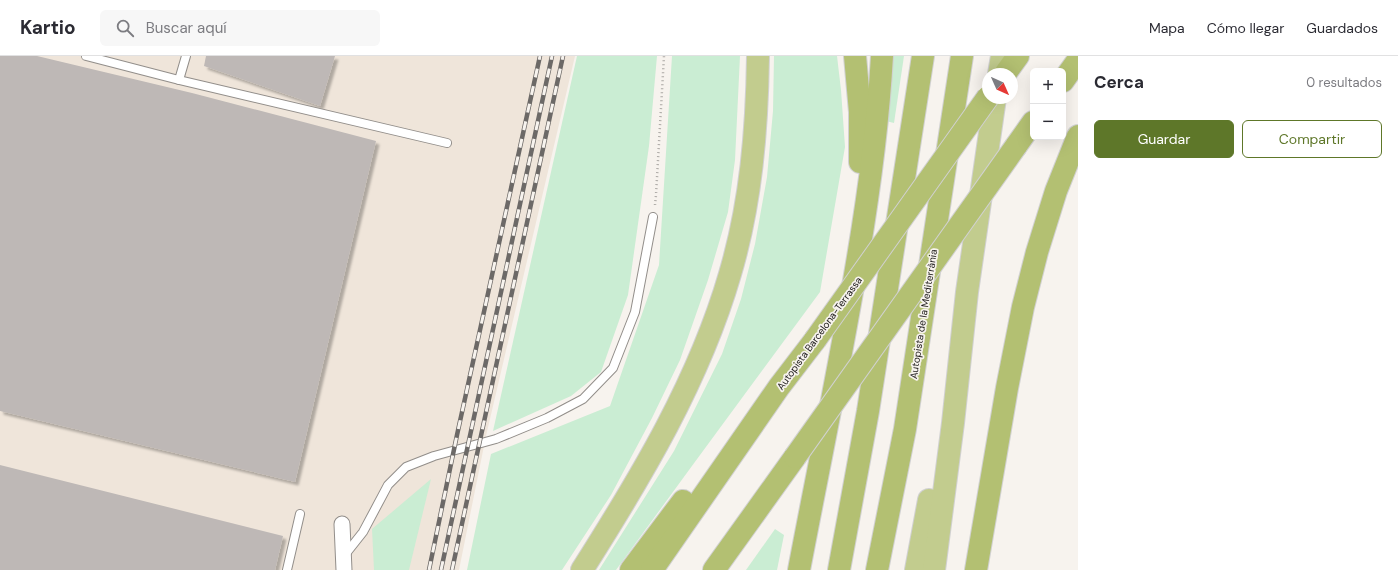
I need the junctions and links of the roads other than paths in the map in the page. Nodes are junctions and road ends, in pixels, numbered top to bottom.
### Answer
1 (86, 56) edge
2 (186, 56) edge
3 (758, 56) edge
4 (854, 56) edge
5 (882, 56) edge
6 (923, 56) edge
7 (962, 56) edge
8 (1002, 56) edge
9 (1018, 56) edge
10 (1078, 60) edge
11 (1000, 68) edge
12 (1009, 68) edge
13 (1066, 77) edge
14 (179, 80) junction
15 (983, 104) edge
16 (994, 104) edge
17 (1030, 126) edge
18 (1078, 136) edge
19 (447, 143) dead end
20 (652, 217) road end
21 (967, 292) junction
22 (779, 387) junction
23 (818, 474) junction
24 (300, 514) dead end
25 (342, 524) dead end
26 (344, 563) edge
27 (287, 570) edge
28 (582, 570) edge
29 (631, 570) edge
30 (652, 570) edge
31 (714, 570) edge
32 (799, 570) edge
33 (839, 570) edge
34 (877, 570) edge
35 (916, 570) edge
36 (934, 570) edge
37 (976, 570) edge

1 - 14 lane
2 - 14 lane
3 - 28 highway
4 - 23 highway
5 - 23 highway
6 - 33 highway
7 - 34 highway, Autopista de la Mediterrània
8 - 11 highway
9 - 12 highway
10 - 13 highway
14 - 19 lane
15 - 22 highway, Autopista Barcelona-Terrassa, bridge
16 - 21 highway
17 - 31 highway, bridge
18 - 37 highway
20 - 26 lane
21 - 35 highway
21 - 36 highway
22 - 29 highway
22 - 30 highway, Autopista Barcelona-Terrassa
23 - 32 highway
24 - 27 lane
25 - 26 street

